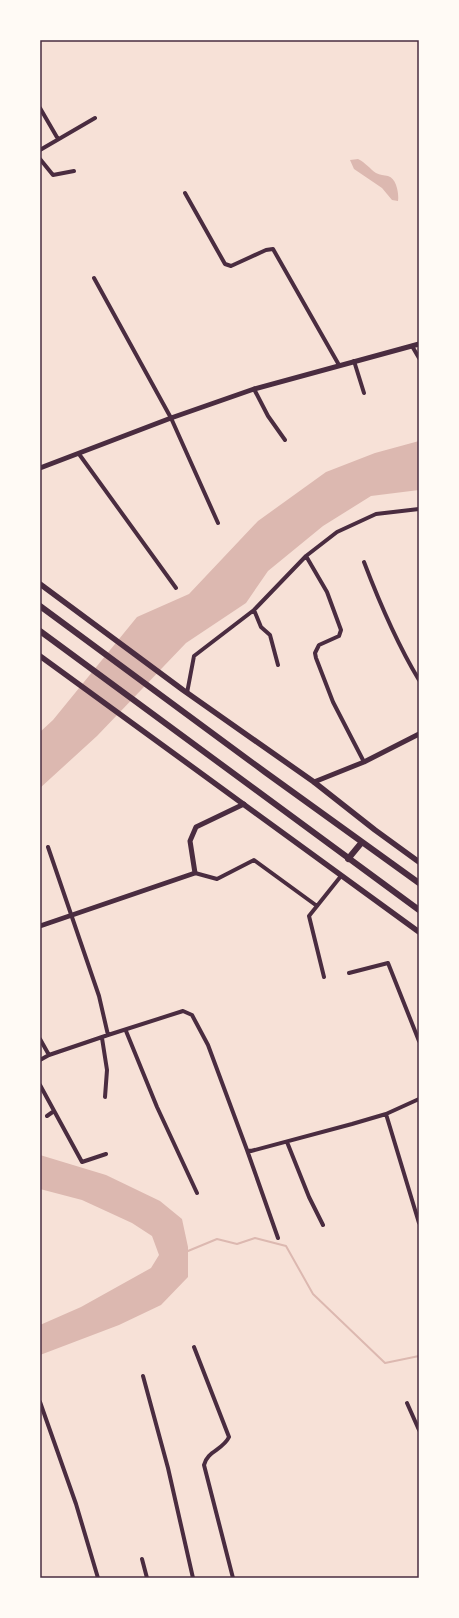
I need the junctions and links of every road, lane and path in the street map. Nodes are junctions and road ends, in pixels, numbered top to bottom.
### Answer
1 (40, 108) edge
2 (95, 118) dead end
3 (58, 139) junction
4 (40, 150) edge
5 (40, 159) edge
6 (74, 171) dead end
7 (185, 193) dead end
8 (94, 278) dead end
9 (419, 344) edge
10 (412, 346) junction
11 (419, 358) edge
12 (354, 361) junction
13 (339, 365) junction
14 (254, 390) junction
15 (364, 394) dead end
16 (171, 418) junction
17 (285, 440) dead end
18 (78, 454) junction
19 (40, 468) edge
20 (419, 509) edge
21 (218, 523) dead end
22 (306, 556) junction
23 (364, 562) dead end
24 (40, 584) edge
25 (176, 588) dead end
26 (40, 606) edge
27 (254, 610) junction
28 (40, 631) edge
29 (40, 656) edge
30 (278, 665) dead end
31 (419, 680) edge
32 (185, 691) junction
33 (419, 734) edge
34 (364, 762) junction
35 (314, 782) junction
36 (244, 804) junction
37 (362, 842) junction
38 (48, 847) dead end
39 (348, 859) junction
40 (419, 862) edge
41 (195, 873) junction
42 (341, 876) junction
43 (419, 883) edge
44 (317, 906) junction
45 (419, 910) edge
46 (71, 916) junction
47 (40, 926) edge
48 (419, 932) edge
49 (349, 973) dead end
50 (324, 977) dead end
51 (126, 1031) junction
52 (108, 1035) junction
53 (102, 1038) junction
54 (40, 1039) edge
55 (419, 1041) edge
56 (49, 1055) junction
57 (40, 1060) edge
58 (40, 1085) edge
59 (41, 1091) edge
60 (105, 1097) dead end
61 (419, 1099) edge
62 (54, 1111) junction
63 (386, 1114) junction
64 (47, 1116) dead end
65 (288, 1142) junction
66 (247, 1150) junction
67 (106, 1154) dead end
68 (197, 1193) dead end
69 (419, 1223) edge
70 (323, 1225) dead end
71 (278, 1238) dead end
72 (194, 1347) dead end
73 (143, 1376) dead end
74 (40, 1402) edge
75 (407, 1403) dead end
76 (419, 1430) edge
77 (142, 1559) dead end
78 (98, 1578) edge
79 (147, 1578) edge
80 (193, 1578) edge
81 (233, 1578) edge

1 - 3 street
2 - 3 street
3 - 4 street
5 - 6 street
7 - 13 street
8 - 16 street
9 - 10 street
10 - 11 street
10 - 12 street
12 - 13 street
12 - 15 street
13 - 14 street
14 - 16 street
14 - 17 street
16 - 18 street
16 - 21 street
18 - 19 street
18 - 25 street
20 - 22 street
22 - 27 street
22 - 34 street
23 - 31 street
24 - 32 main road
26 - 37 main road
27 - 30 street
27 - 32 street
28 - 39 main road
29 - 36 main road
32 - 35 main road
33 - 34 street
34 - 35 street
35 - 40 main road
36 - 41 street
36 - 42 main road
37 - 39 main road
37 - 43 main road
38 - 46 street
39 - 45 main road
41 - 44 street
41 - 46 street
42 - 44 street
42 - 48 main road
44 - 50 street
46 - 47 street
46 - 52 street
49 - 55 street
51 - 52 street
51 - 66 street
51 - 68 street
52 - 53 street
53 - 56 street
53 - 60 street
54 - 56 street
56 - 57 street
58 - 59 street
59 - 62 street
61 - 63 street
62 - 64 street
62 - 67 street
63 - 65 street
63 - 69 street
65 - 66 street
65 - 70 street
66 - 71 street
72 - 81 street
73 - 80 street
74 - 78 street
75 - 76 street
77 - 79 street

